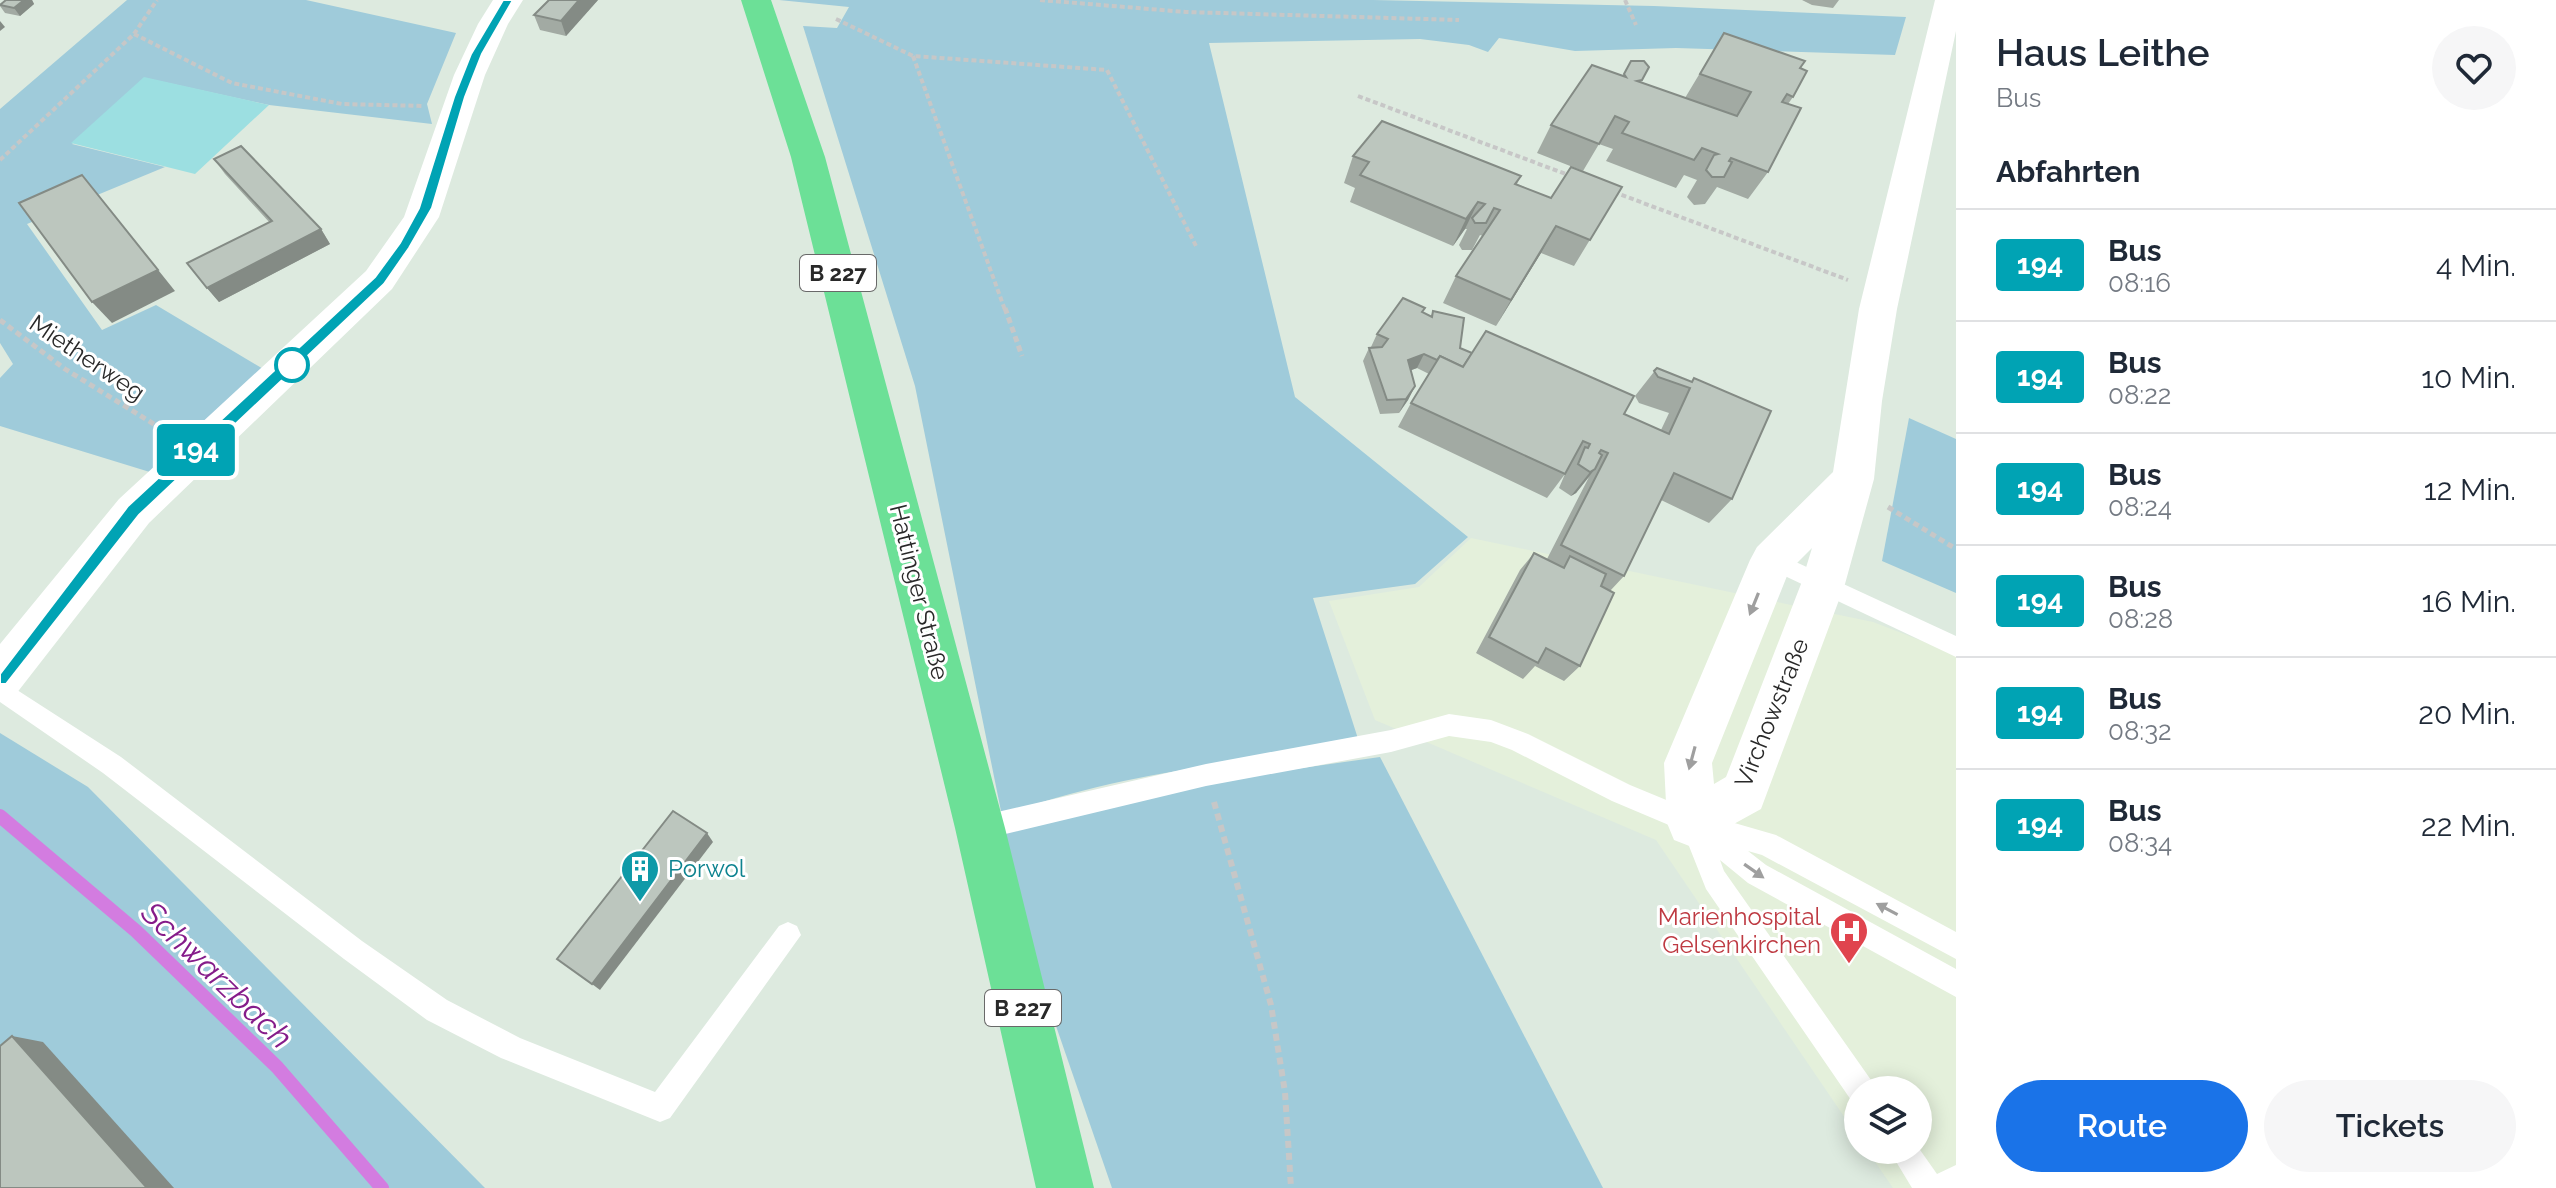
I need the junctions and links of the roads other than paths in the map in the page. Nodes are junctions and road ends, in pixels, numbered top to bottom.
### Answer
1 (508, 0) edge
2 (756, 0) edge
3 (1950, 0) edge
4 (1853, 479) junction
5 (1772, 560) junction
6 (1823, 584) junction
7 (1956, 647) edge
8 (0, 679) edge
9 (0, 689) edge
10 (1692, 823) junction
11 (980, 828) junction
12 (788, 935) dead end
13 (1956, 946) edge
14 (1956, 984) edge
15 (1851, 1076) edge
16 (1913, 1164) edge
17 (1956, 1180) edge
18 (1065, 1188) edge
19 (1929, 1188) edge
20 (1938, 1188) edge

1 - 8 street
2 - 11 main road, Hattinger Straße / B 227
3 - 4 street, Virchowstraße
4 - 5 street
4 - 6 street, Virchowstraße
5 - 6 lane
5 -> 10 street
6 - 7 lane
6 - 10 street, Virchowstraße
9 - 12 lane
10 - 11 lane
13 -> 10 lane
10 -> 14 lane
10 - 15 lane
11 - 18 main road, Hattinger Straße / B 227
16 - 19 lane
17 - 20 lane

